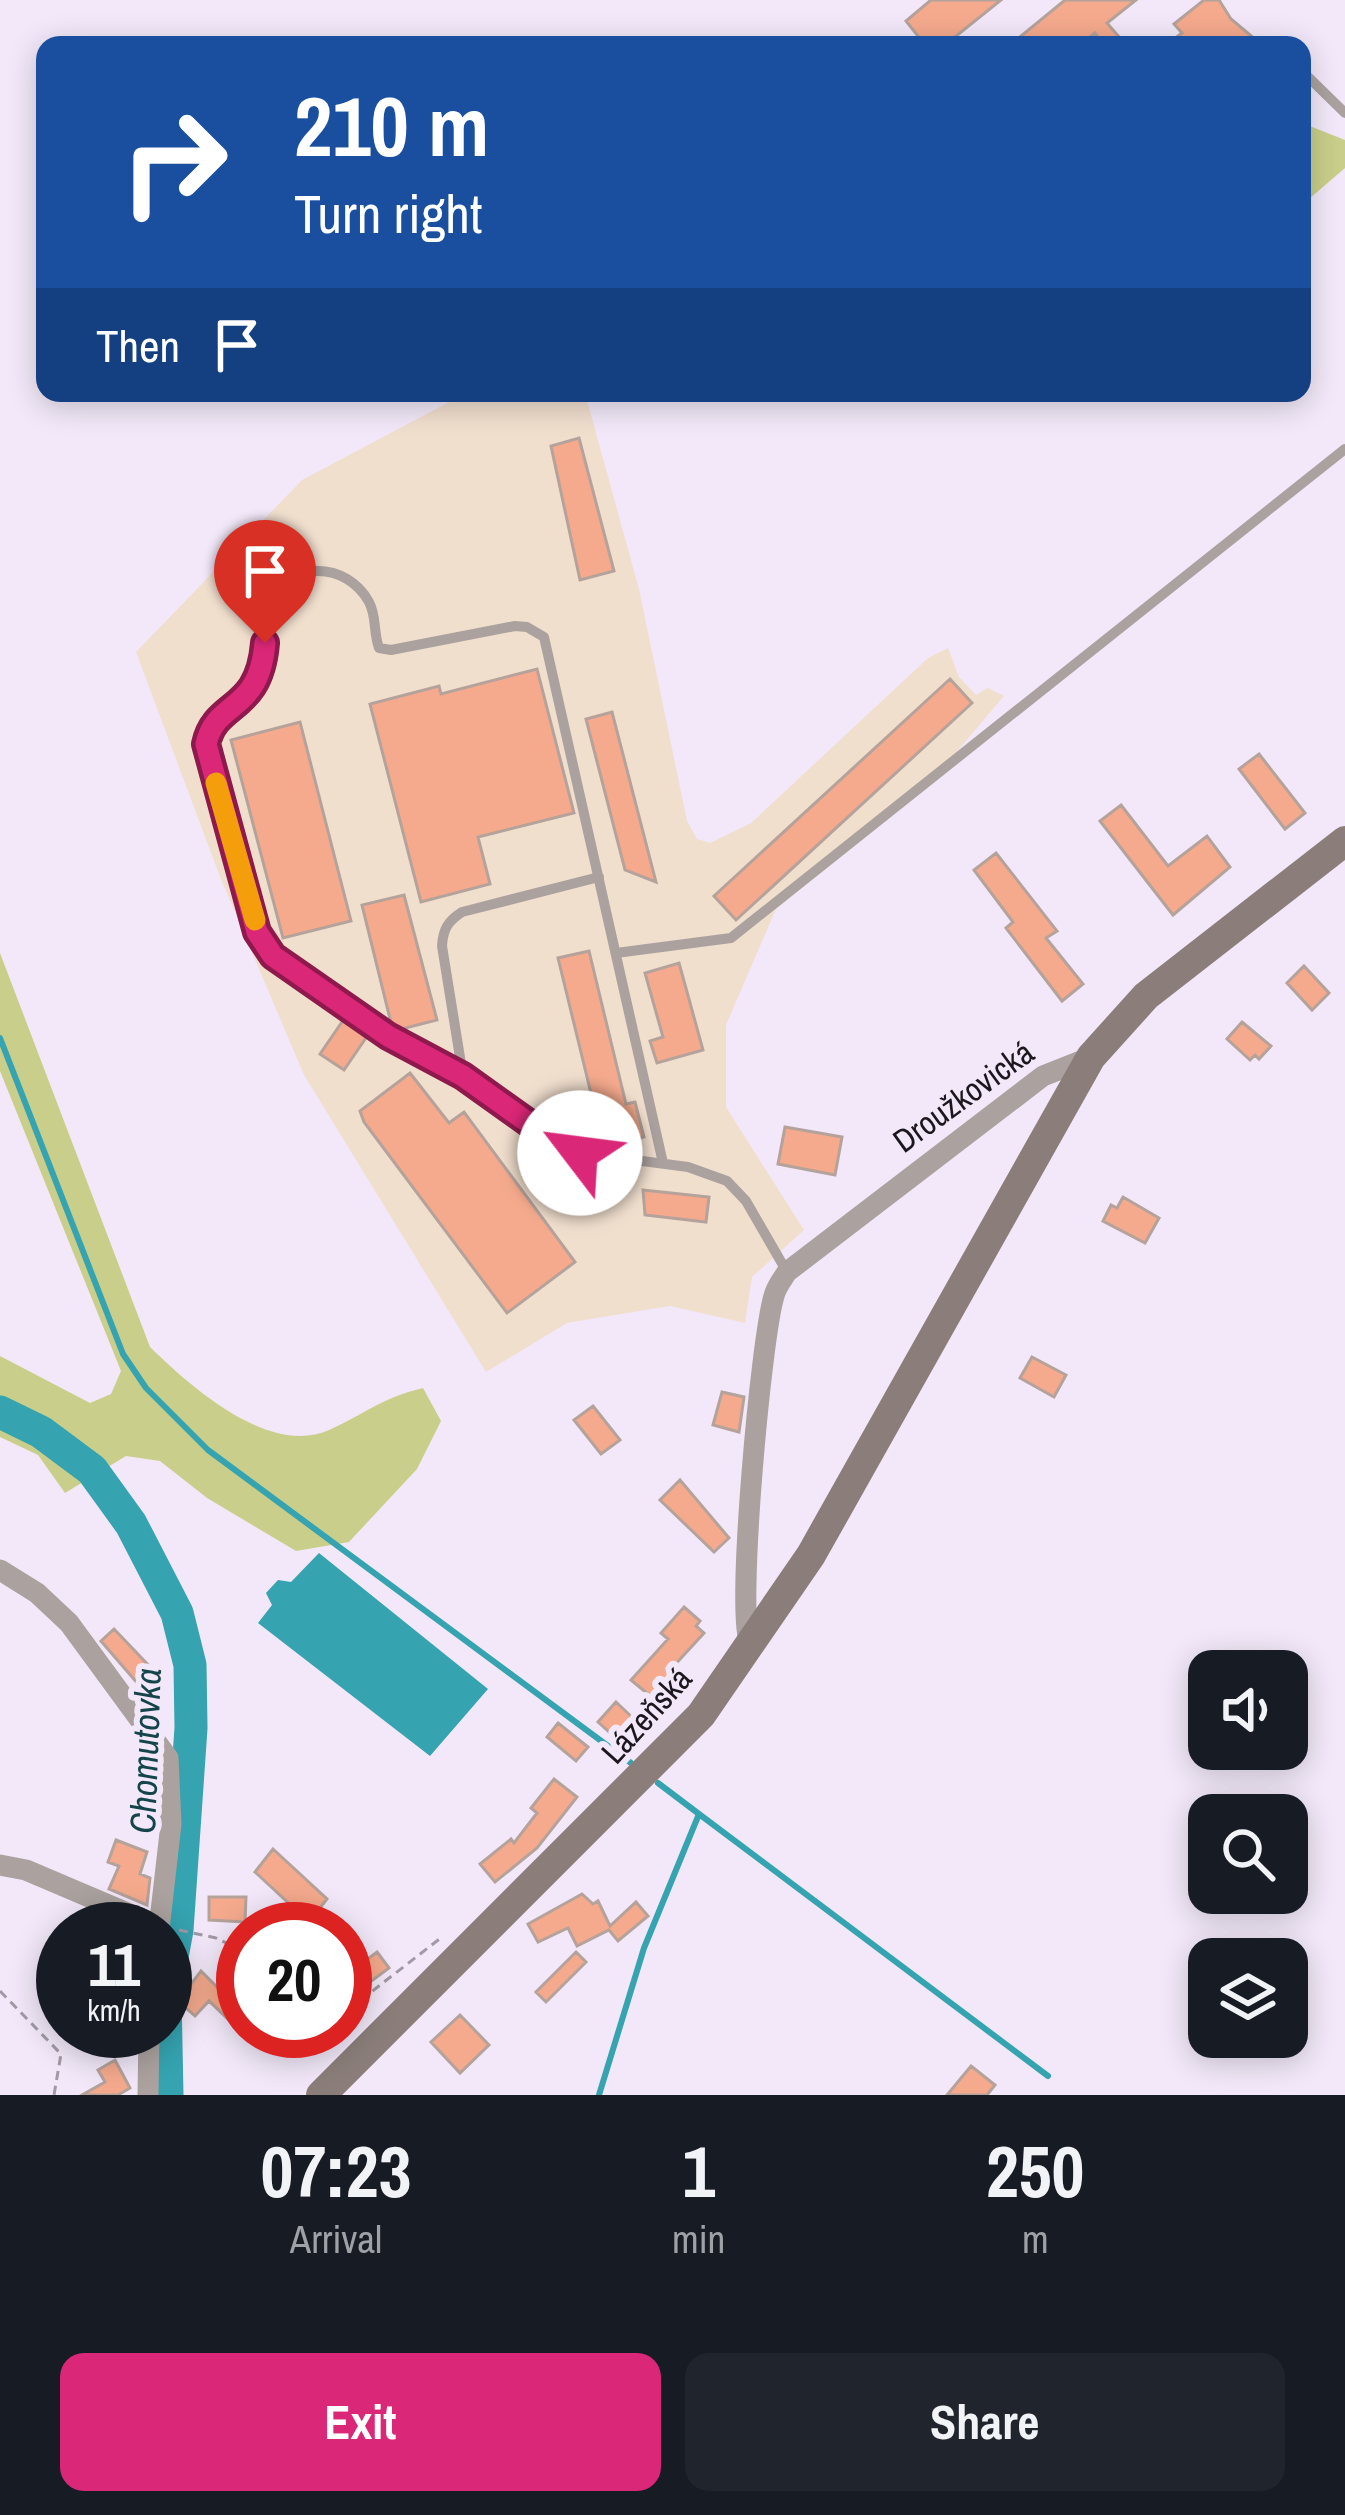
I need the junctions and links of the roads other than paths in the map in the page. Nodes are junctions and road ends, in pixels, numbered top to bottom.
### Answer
1 (1311, 80) edge
2 (1345, 113) edge
3 (1345, 449) edge
4 (1345, 841) edge
5 (599, 877) junction
6 (616, 952) junction
7 (1091, 1057) junction
8 (463, 1076) junction
9 (663, 1163) junction
10 (787, 1272) junction
11 (0, 1570) edge
12 (750, 1644) junction
13 (0, 1865) edge
14 (99, 1902) edge
15 (162, 1902) edge
16 (149, 2058) edge
17 (148, 2095) edge
18 (321, 2095) edge

1 - 2 lane
3 - 6 lane
4 - 7 street, Droužkovická
5 - 6 lane
5 - 8 lane
5 - 8 lane
6 - 9 lane
7 - 10 street, Droužkovická
7 - 12 street, Lázeňská
8 - 9 lane
9 - 10 lane
10 - 12 street
11 - 15 street
12 - 18 street, Lázeňská
13 - 14 street
16 - 17 street

